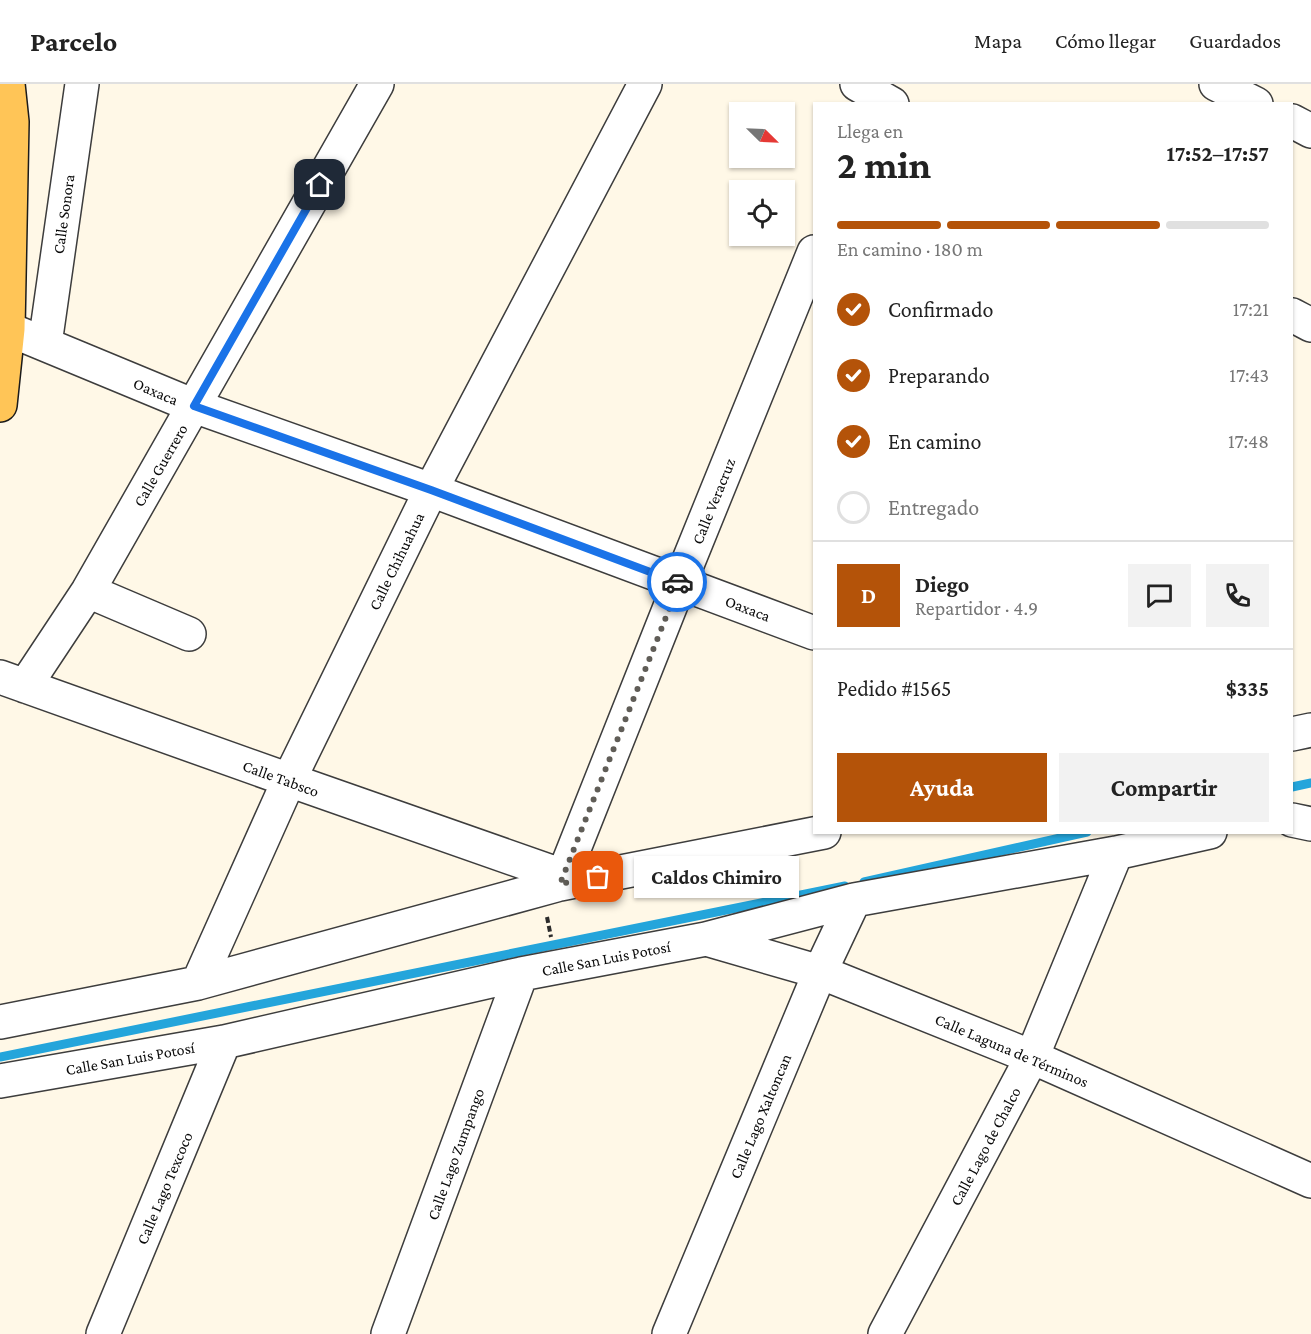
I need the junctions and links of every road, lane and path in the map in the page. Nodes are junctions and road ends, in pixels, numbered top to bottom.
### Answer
1 (8, 84) edge
2 (82, 84) edge
3 (377, 84) edge
4 (645, 84) edge
5 (1216, 84) edge
6 (1252, 102) edge
7 (1293, 122) edge
8 (1311, 131) edge
9 (813, 254) edge
10 (1293, 316) edge
11 (1311, 325) edge
12 (8, 329) junction
13 (45, 344) junction
14 (0, 405) edge
15 (194, 406) junction
16 (431, 490) junction
17 (680, 582) junction
18 (88, 591) junction
19 (810, 626) edge
20 (189, 634) dead end
21 (13, 681) edge
22 (1311, 730) edge
23 (1293, 735) edge
24 (289, 780) junction
25 (1293, 820) edge
26 (1311, 824) edge
27 (815, 834) edge
28 (1201, 834) edge
29 (1116, 853) junction
30 (556, 891) junction
31 (854, 900) junction
32 (706, 939) junction
33 (552, 943) dead end
34 (820, 972) junction
35 (521, 974) junction
36 (198, 983) junction
37 (0, 1022) edge
38 (224, 1042) junction
39 (1032, 1057) junction
40 (0, 1081) edge
41 (1311, 1181) edge
42 (104, 1334) edge
43 (388, 1334) edge
44 (669, 1334) edge
45 (885, 1334) edge

1 - 12 main road
2 - 13 street, Calle Sonora
3 - 15 street, Calle Guerrero
4 - 16 street, Calle Chihuahua
5 - 6 street
7 - 8 street
9 - 17 street, Calle Veracruz
10 - 11 street
12 - 13 street, Oaxaca
12 - 14 main road
13 - 15 street, Oaxaca
15 - 16 street, Oaxaca
15 - 18 street, Calle Guerrero
16 - 17 street, Oaxaca
16 - 24 street, Calle Chihuahua
17 - 19 street, Oaxaca
17 - 30 street, Calle Veracruz
18 - 20 street
18 - 21 street, Calle Guerrero
21 - 24 street, Calle Tabsco
22 - 23 street
24 - 30 street, Calle Tabsco
24 - 36 street, Calle Chihuahua
25 - 26 street
27 - 30 street
28 - 29 street, Calle San Luis Potosí
29 - 31 street, Calle San Luis Potosí
29 - 39 street, Calle Lago de Chalco
30 - 33 path
30 - 36 street
31 - 32 street, Calle San Luis Potosí
31 - 34 street, Calle Lago Xaltoncan
32 - 34 street, Calle Laguna de Términos
32 - 35 street, Calle San Luis Potosí
34 - 39 street, Calle Laguna de Términos
34 - 44 street, Calle Lago Xaltoncan
35 - 38 street, Calle San Luis Potosí
35 - 43 street, Calle Lago Zumpango
36 - 37 street
38 - 40 street, Calle San Luis Potosí
38 - 42 street, Calle Lago Texcoco
39 - 41 street, Calle Laguna de Términos
39 - 45 street, Calle Lago de Chalco

